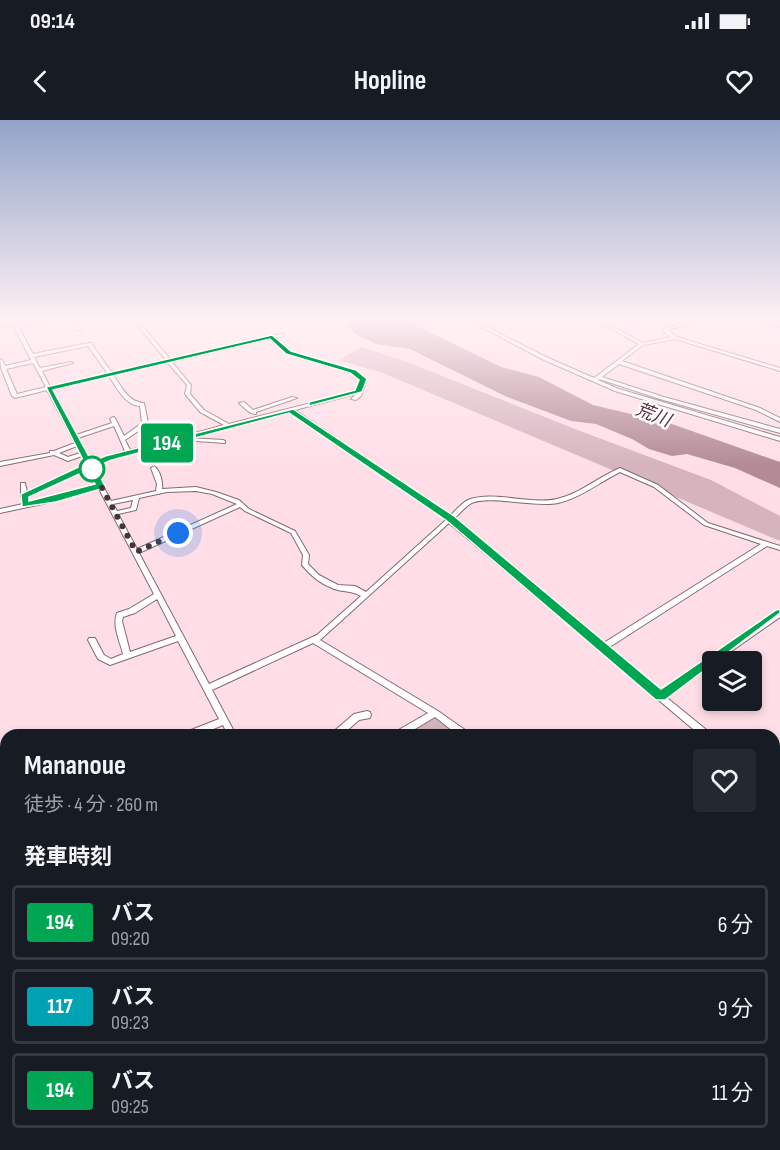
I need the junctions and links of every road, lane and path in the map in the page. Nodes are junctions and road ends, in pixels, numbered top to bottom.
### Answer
1 (3, 369) edge
2 (44, 369) edge
3 (107, 369) edge
4 (133, 369) edge
5 (175, 369) edge
6 (343, 369) edge
7 (575, 369) edge
8 (609, 369) edge
9 (640, 369) edge
10 (40, 370) joint
11 (111, 374) junction
12 (596, 379) junction
13 (10, 385) junction
14 (0, 388) edge
15 (49, 388) junction
16 (358, 392) junction
17 (294, 398) dead end
18 (354, 399) dead end
19 (242, 403) dead end
20 (291, 410) junction
21 (252, 412) junction
22 (263, 418) junction
23 (780, 420) edge
24 (145, 424) junction
25 (232, 427) junction
26 (780, 431) edge
27 (75, 437) junction
28 (123, 439) junction
29 (184, 439) junction
30 (780, 439) edge
31 (223, 442) dead end
32 (78, 444) junction
33 (52, 452) junction
34 (128, 452) junction
35 (84, 454) junction
36 (0, 464) edge
37 (90, 466) junction
38 (154, 468) dead end
39 (23, 484) dead end
40 (101, 486) junction
41 (159, 492) junction
42 (24, 496) junction
43 (136, 498) junction
44 (110, 503) junction
45 (25, 505) junction
46 (240, 505) junction
47 (0, 511) edge
48 (116, 513) junction
49 (450, 519) junction
50 (766, 544) junction
51 (780, 548) edge
52 (136, 552) junction
53 (158, 595) junction
54 (366, 595) junction
55 (780, 613) edge
56 (180, 637) junction
57 (92, 640) dead end
58 (314, 640) junction
59 (602, 648) junction
60 (128, 655) junction
61 (207, 689) junction
62 (661, 696) junction
63 (435, 712) junction
64 (367, 715) dead end
65 (224, 721) junction
66 (204, 729) edge
67 (228, 729) edge
68 (343, 729) edge
69 (408, 729) edge
70 (457, 729) edge
71 (699, 729) edge

1 - 13 street
2 - 10 street
3 - 11 street
4 - 11 street
5 - 25 street
6 - 16 street
7 - 12 street
8 - 12 street
9 - 23 street
10 - 15 street
11 - 15 street
11 - 24 street
12 - 26 street
12 - 30 street
13 - 14 street
13 - 15 street
15 - 27 street
16 - 18 street
16 - 20 street
17 - 21 street
19 - 21 street
20 - 22 street
20 - 49 street
21 - 22 street
22 - 25 street
24 - 28 street
24 - 29 street
25 - 29 street
27 - 28 street
27 - 32 street
28 - 34 street
29 - 31 street
29 - 34 street
32 - 33 street
32 - 35 street
33 - 35 street
33 - 36 street
34 - 37 street
35 - 37 street
37 - 40 street
37 - 42 street
38 - 41 street
39 - 42 street
40 - 44 street
40 - 45 street
41 - 43 street
41 - 46 street
42 - 45 street
43 - 44 street
43 - 48 street
44 - 48 street
45 - 47 street
46 - 52 street
46 - 54 street
48 - 52 street
49 - 50 street
49 - 54 street
49 - 59 street
50 - 51 street
50 - 59 street
52 - 53 street
53 - 56 street
53 - 60 street
54 - 58 street
55 - 62 street
56 - 60 street
56 - 61 street
57 - 60 street
58 - 61 street
58 - 63 street
59 - 62 street
61 - 65 street
62 - 71 street
63 - 69 street
63 - 70 street
64 - 68 street
65 - 66 street
65 - 67 street

